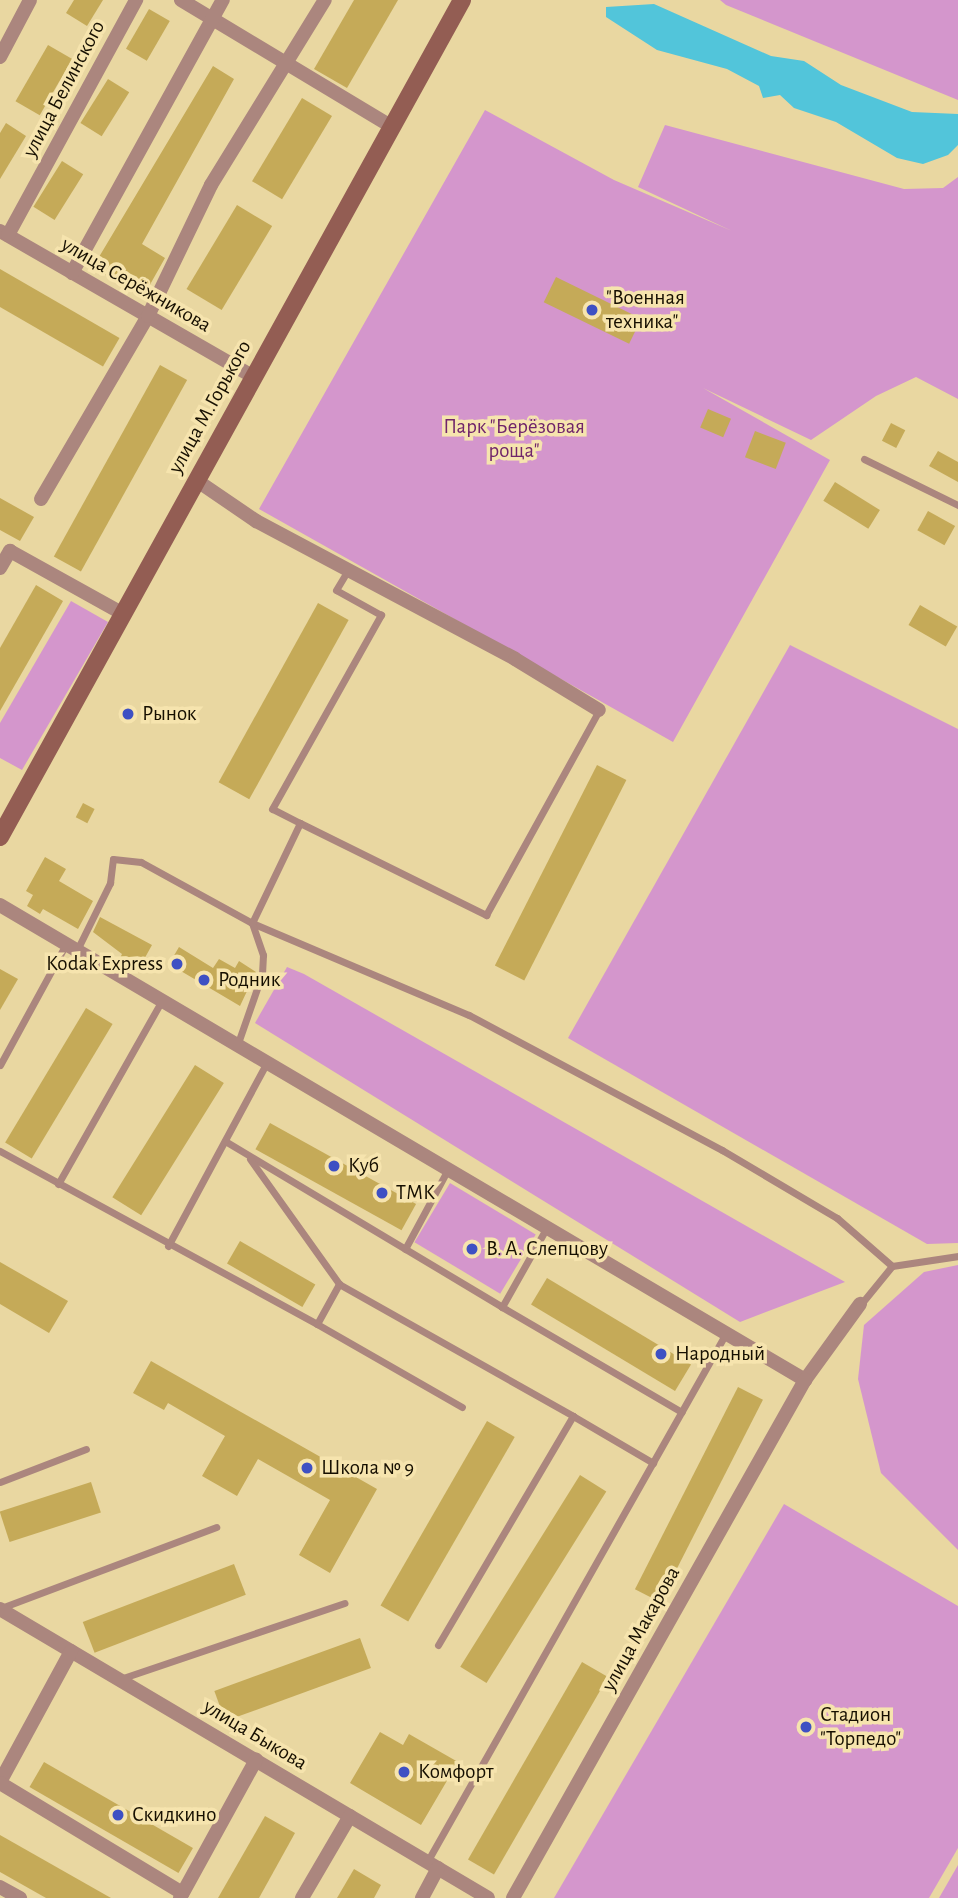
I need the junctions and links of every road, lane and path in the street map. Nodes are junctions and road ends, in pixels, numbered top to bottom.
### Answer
1 (30, 0) edge
2 (136, 0) edge
3 (181, 0) edge
4 (223, 0) edge
5 (325, 0) edge
6 (463, 0) edge
7 (211, 21) junction
8 (0, 57) edge
9 (288, 67) junction
10 (391, 126) junction
11 (4, 233) edge
12 (72, 273) junction
13 (148, 316) junction
14 (252, 376) junction
15 (864, 459) dead end
16 (196, 480) junction
17 (41, 499) dead end
18 (958, 505) edge
19 (0, 568) edge
20 (347, 572) junction
21 (123, 614) junction
22 (599, 710) joint
23 (300, 823) junction
24 (0, 837) edge
25 (0, 905) edge
26 (252, 923) junction
27 (72, 947) junction
28 (162, 1000) junction
29 (238, 1043) junction
30 (268, 1061) junction
31 (0, 1065) edge
32 (225, 1141) junction
33 (0, 1152) edge
34 (247, 1155) junction
35 (448, 1168) junction
36 (58, 1184) junction
37 (547, 1227) junction
38 (168, 1246) junction
39 (405, 1248) junction
40 (958, 1256) edge
41 (892, 1266) junction
42 (339, 1283) junction
43 (860, 1304) joint
44 (502, 1307) junction
45 (317, 1324) junction
46 (726, 1334) junction
47 (805, 1380) junction
48 (462, 1407) dead end
49 (682, 1412) junction
50 (573, 1416) junction
51 (86, 1449) dead end
52 (653, 1463) junction
53 (0, 1482) edge
54 (216, 1527) dead end
55 (345, 1603) dead end
56 (0, 1608) edge
57 (438, 1645) dead end
58 (71, 1651) junction
59 (119, 1680) junction
60 (6, 1757) edge
61 (256, 1760) junction
62 (0, 1782) edge
63 (350, 1816) junction
64 (433, 1865) junction
65 (0, 1886) edge
66 (181, 1896) edge
67 (20, 1898) edge
68 (302, 1898) edge
69 (422, 1898) edge
70 (488, 1898) edge
71 (513, 1898) edge

1 - 8 street
2 - 11 street, улица Белинского
3 - 7 street
4 - 7 street
5 - 9 street
6 - 10 main road, улица М.Горького
7 - 9 street
7 - 12 street
9 - 10 street
9 - 13 street
10 - 14 main road, улица М.Горького
11 - 12 street, улица Серёжникова
12 - 13 street, улица Серёжникова
13 - 14 street, улица Серёжникова
13 - 17 street
14 - 16 main road, улица М.Горького
15 - 18 lane
16 - 20 street
16 - 21 main road, улица М.Горького
19 - 21 street
20 - 22 street
20 - 23 lane
21 - 24 main road, улица М.Горького
22 - 23 lane
23 - 26 lane
25 - 27 street
26 - 27 lane
26 - 29 lane
26 - 41 lane
27 - 28 street
27 - 31 lane
28 - 29 street
28 - 36 lane
29 - 30 street
30 - 32 lane
30 - 35 street
32 - 34 lane
32 - 38 lane
33 - 36 lane
34 - 39 lane
34 - 42 lane
35 - 37 street
35 - 39 lane
36 - 38 lane
37 - 44 lane
37 - 46 street
38 - 45 lane
39 - 44 lane
40 - 41 lane
41 - 43 lane
42 - 45 lane
42 - 50 lane
43 - 47 street, улица Макарова
44 - 49 lane
45 - 48 lane
46 - 47 street
46 - 49 lane
47 - 71 street, улица Макарова
49 - 52 lane
50 - 52 lane
50 - 57 lane
51 - 53 lane
52 - 64 lane
54 - 56 lane
55 - 59 lane
56 - 58 street, улица Быкова
58 - 59 street, улица Быкова
58 - 60 street
59 - 61 street, улица Быкова
60 - 62 street
61 - 63 street, улица Быкова
61 - 66 street
62 - 66 street
63 - 64 street, улица Быкова
63 - 68 street
64 - 69 street
64 - 70 street, улица Быкова
65 - 67 street

